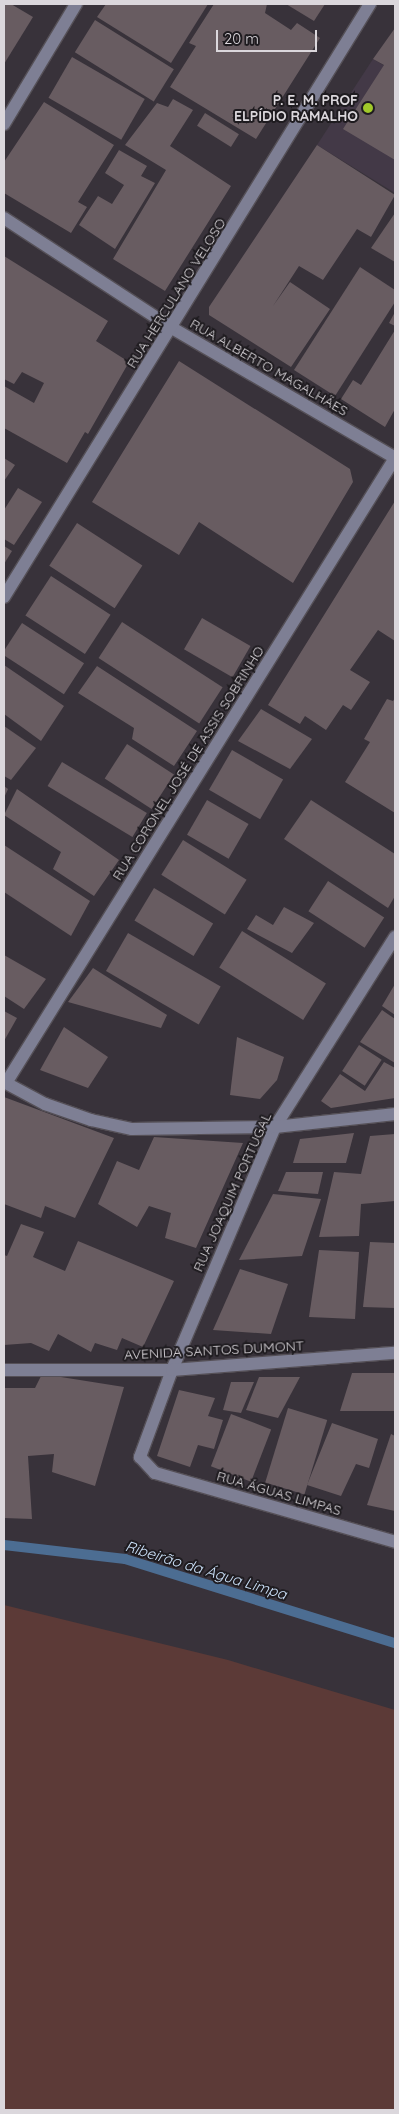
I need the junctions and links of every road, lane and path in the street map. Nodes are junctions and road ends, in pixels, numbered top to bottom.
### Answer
1 (76, 4) edge
2 (370, 4) edge
3 (4, 124) edge
4 (4, 218) edge
5 (172, 328) junction
6 (395, 458) edge
7 (4, 597) edge
8 (395, 937) edge
9 (5, 1082) edge
10 (395, 1114) edge
11 (275, 1127) junction
12 (395, 1353) edge
13 (4, 1370) edge
14 (172, 1370) junction
15 (155, 1473) joint
16 (395, 1542) edge

1 - 3 street
2 - 5 street, RUA HERCULANO VELOSO
4 - 5 street, RUA ALBERTO MAGALHÃES
5 - 6 street, RUA ALBERTO MAGALHÃES
5 - 7 street, RUA HERCULANO VELOSO
6 - 9 street, RUA CORONEL JOSÉ DE ASSIS SOBRINHO
8 - 11 street, RUA JOAQUIM PORTUGAL
9 - 11 street
10 - 11 street
11 - 14 street, RUA JOAQUIM PORTUGAL
12 - 14 street, AVENIDA SANTOS DUMONT
13 - 14 street, AVENIDA SANTOS DUMONT
14 - 15 street, RUA JOAQUIM PORTUGAL
15 - 16 street, RUA ÁGUAS LIMPAS

